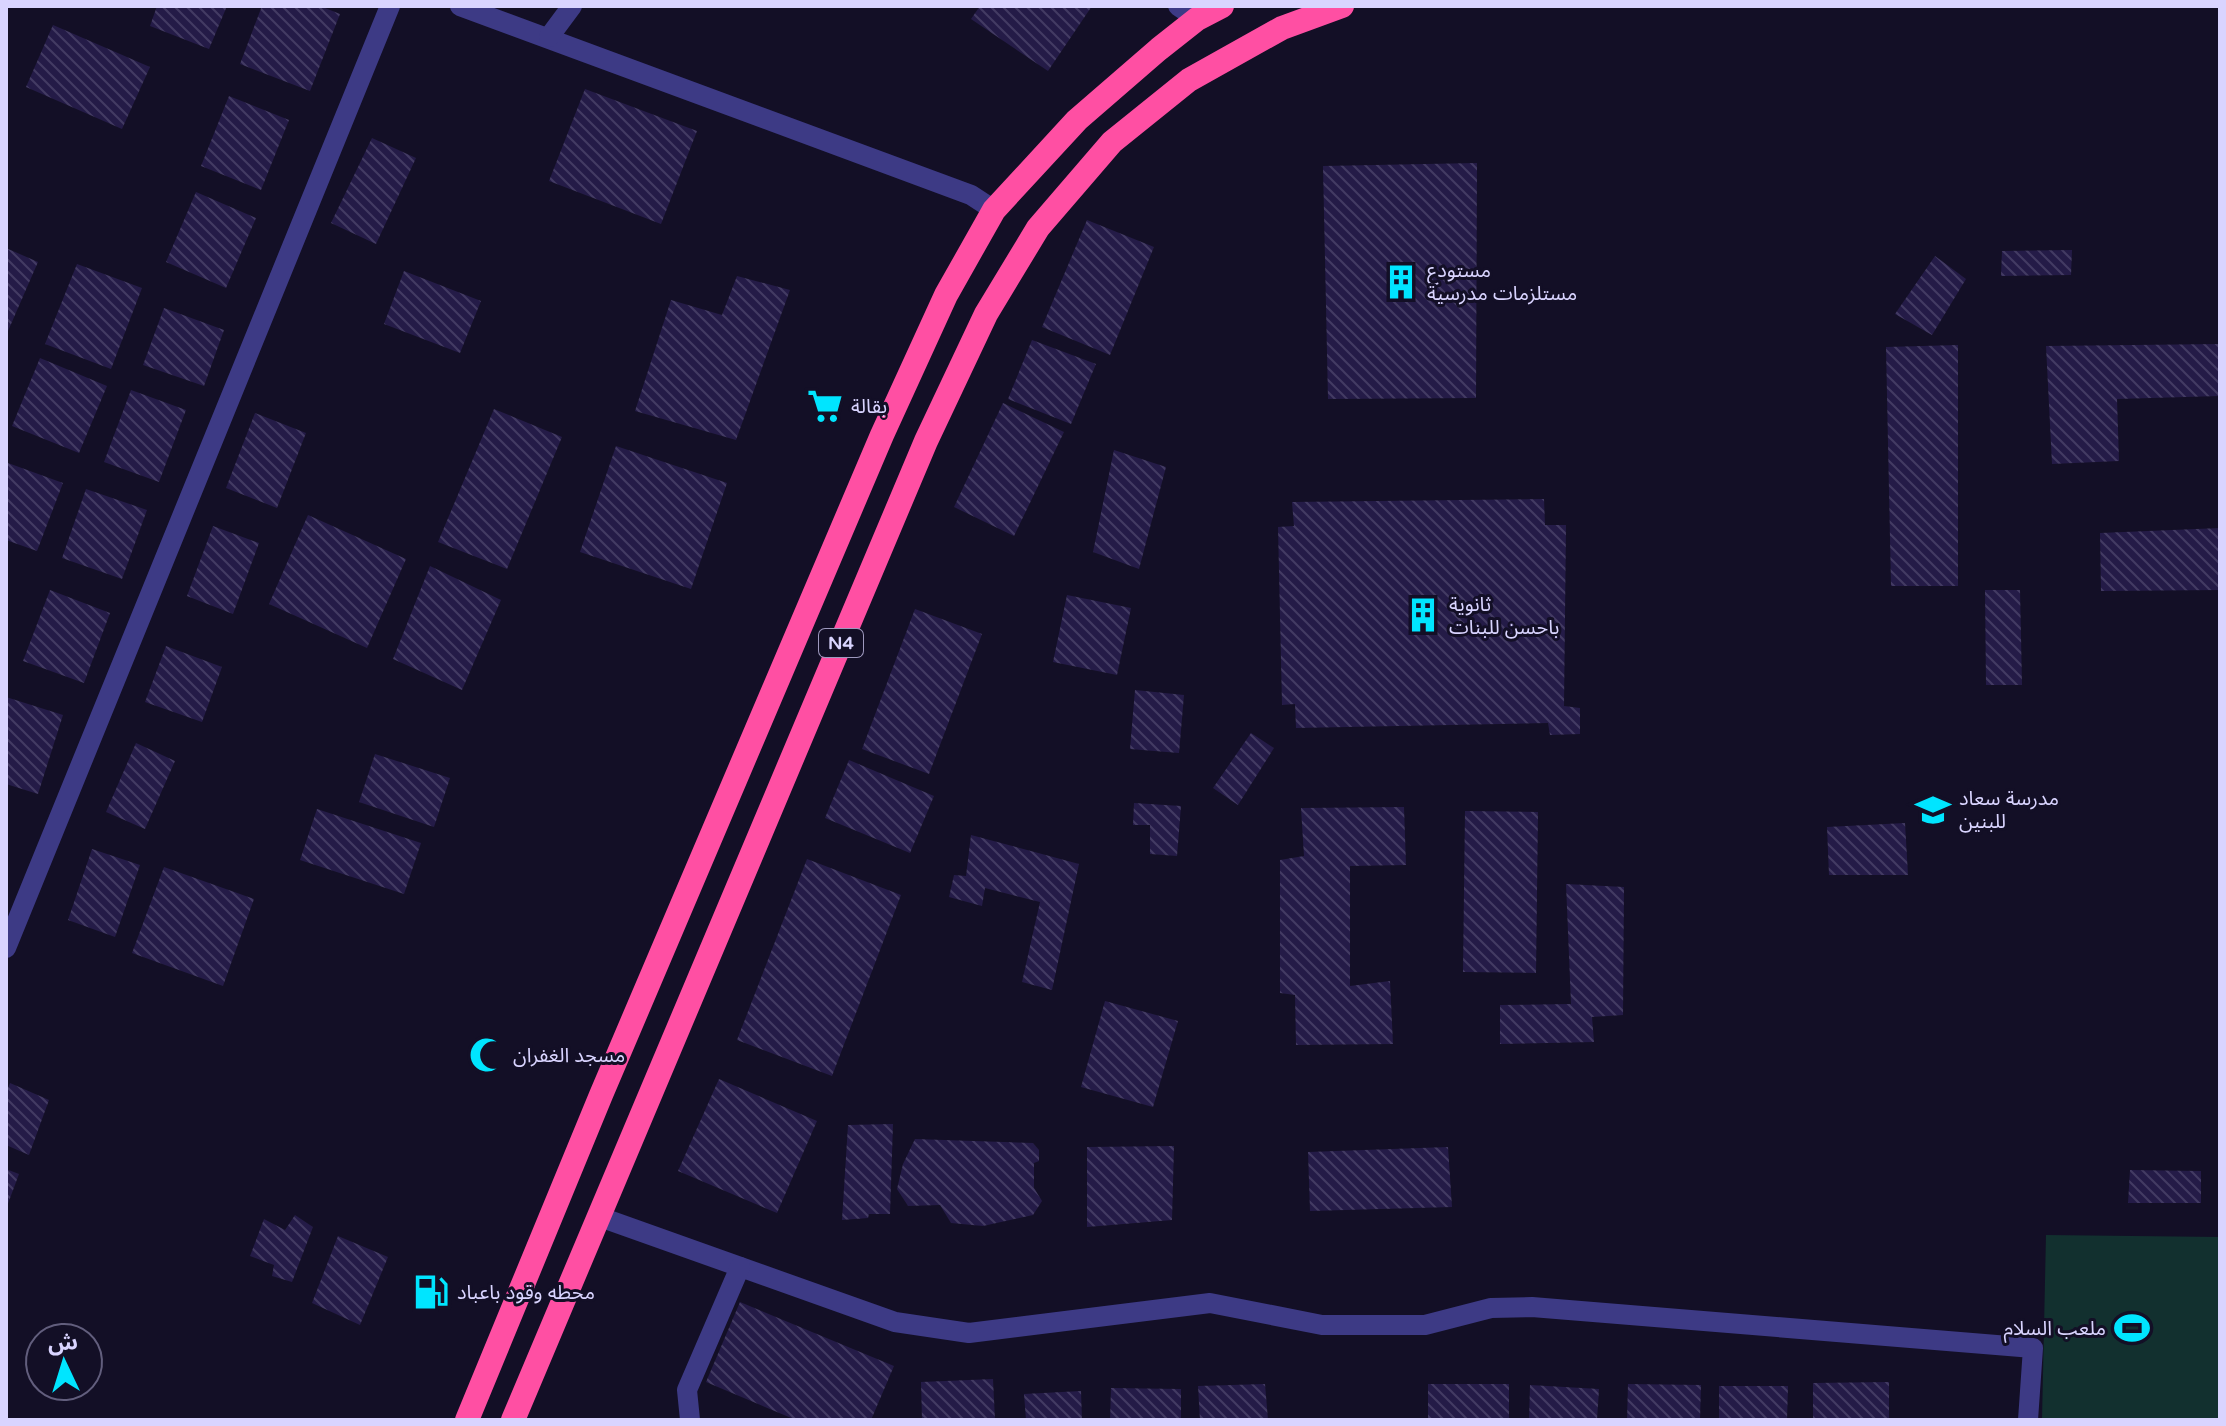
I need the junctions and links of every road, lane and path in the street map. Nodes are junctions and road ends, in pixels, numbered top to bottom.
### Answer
1 (390, 6) edge
2 (460, 6) edge
3 (572, 6) edge
4 (1222, 6) edge
5 (1342, 6) edge
6 (1187, 12) edge
7 (549, 37) junction
8 (994, 210) junction
9 (6, 948) edge
10 (600, 1217) junction
11 (740, 1267) junction
12 (467, 1420) edge
13 (513, 1420) edge
14 (690, 1420) edge
15 (2028, 1420) edge

1 - 9 street
2 - 7 street
3 - 7 street
4 - 6 highway, N4
5 - 10 highway, N4
6 - 8 highway, N4
7 - 8 street
8 - 12 highway, N4
10 - 11 street
10 - 13 highway, N4
11 - 14 street
11 - 15 street

